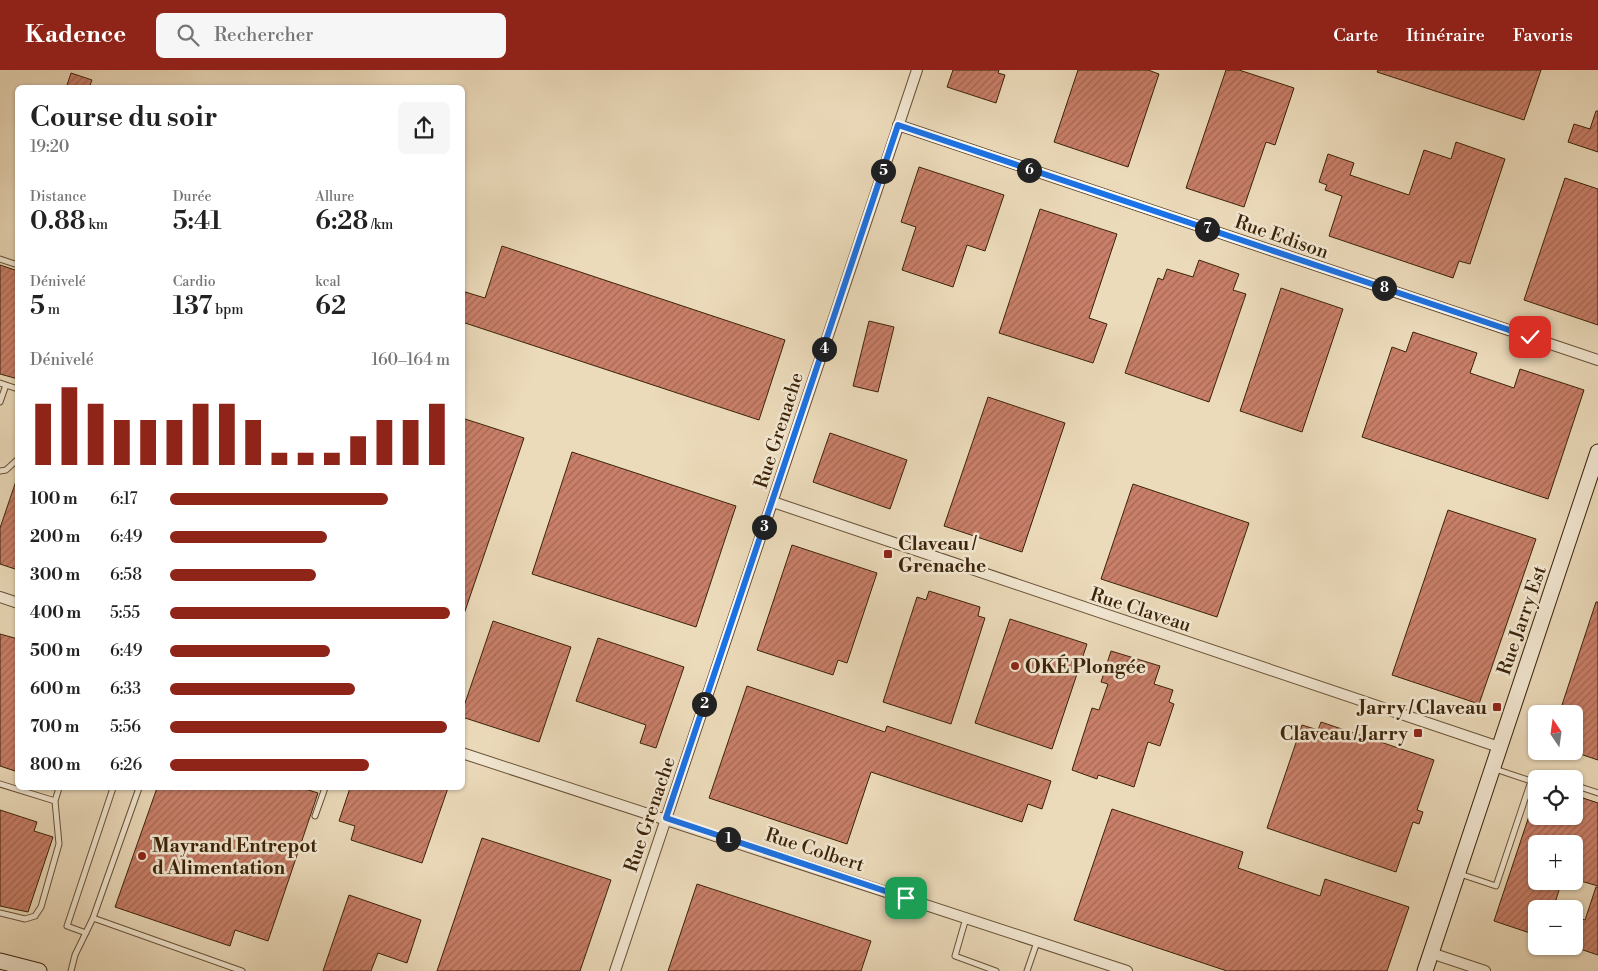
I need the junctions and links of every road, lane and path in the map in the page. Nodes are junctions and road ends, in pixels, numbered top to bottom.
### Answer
1 (917, 70) edge
2 (898, 125) junction
3 (0, 259) edge
4 (15, 264) edge
5 (1598, 360) edge
6 (0, 383) edge
7 (6, 385) junction
8 (15, 388) edge
9 (0, 402) edge
10 (1598, 452) edge
11 (15, 462) edge
12 (0, 471) edge
13 (773, 502) junction
14 (0, 597) edge
15 (15, 602) edge
16 (1499, 747) junction
17 (465, 754) edge
18 (1492, 768) junction
19 (1528, 780) edge
20 (0, 784) edge
21 (1583, 788) edge
22 (15, 789) edge
23 (19, 790) edge
24 (59, 790) edge
25 (112, 790) edge
26 (138, 790) edge
27 (324, 790) edge
28 (1528, 790) edge
29 (1598, 793) edge
30 (54, 801) junction
31 (315, 816) dead end
32 (666, 818) junction
33 (1457, 873) junction
34 (0, 913) edge
35 (93, 918) junction
36 (966, 918) junction
37 (86, 933) junction
38 (1037, 941) junction
39 (1431, 953) junction
40 (0, 961) edge
41 (39, 971) edge
42 (71, 971) edge
43 (242, 971) edge
44 (615, 971) edge
45 (996, 971) edge
46 (1027, 971) edge
47 (1127, 971) edge
48 (1425, 971) edge
49 (1484, 971) edge

1 - 2 street, Rue Grenache
2 - 5 street, Rue Edison
2 - 13 street, Rue Grenache
3 - 4 lane
6 - 7 lane
7 - 8 lane
7 - 9 lane
10 - 16 street, Rue Jarry Est
11 - 12 lane
13 - 16 street, Rue Claveau
13 - 32 street, Rue Grenache
14 - 15 street
16 - 18 street, Rue Jarry Est
17 - 32 street, Rue Colbert
18 - 19 lane
18 - 33 street, Rue Jarry Est
20 - 22 lane
21 - 29 lane
23 - 30 lane
24 - 30 lane
25 - 37 lane
26 - 35 lane
27 - 31 lane
28 - 33 lane
30 - 34 lane
32 - 36 street, Rue Colbert
32 - 44 street, Rue Grenache
33 - 39 street, Rue Jarry Est
35 - 37 lane
35 - 43 lane
36 - 38 street, Rue Colbert
36 - 45 lane
37 - 42 lane
38 - 46 lane
38 - 47 street, Rue Colbert
39 - 48 street, Rue Jarry Est
39 - 49 street
40 - 41 street

